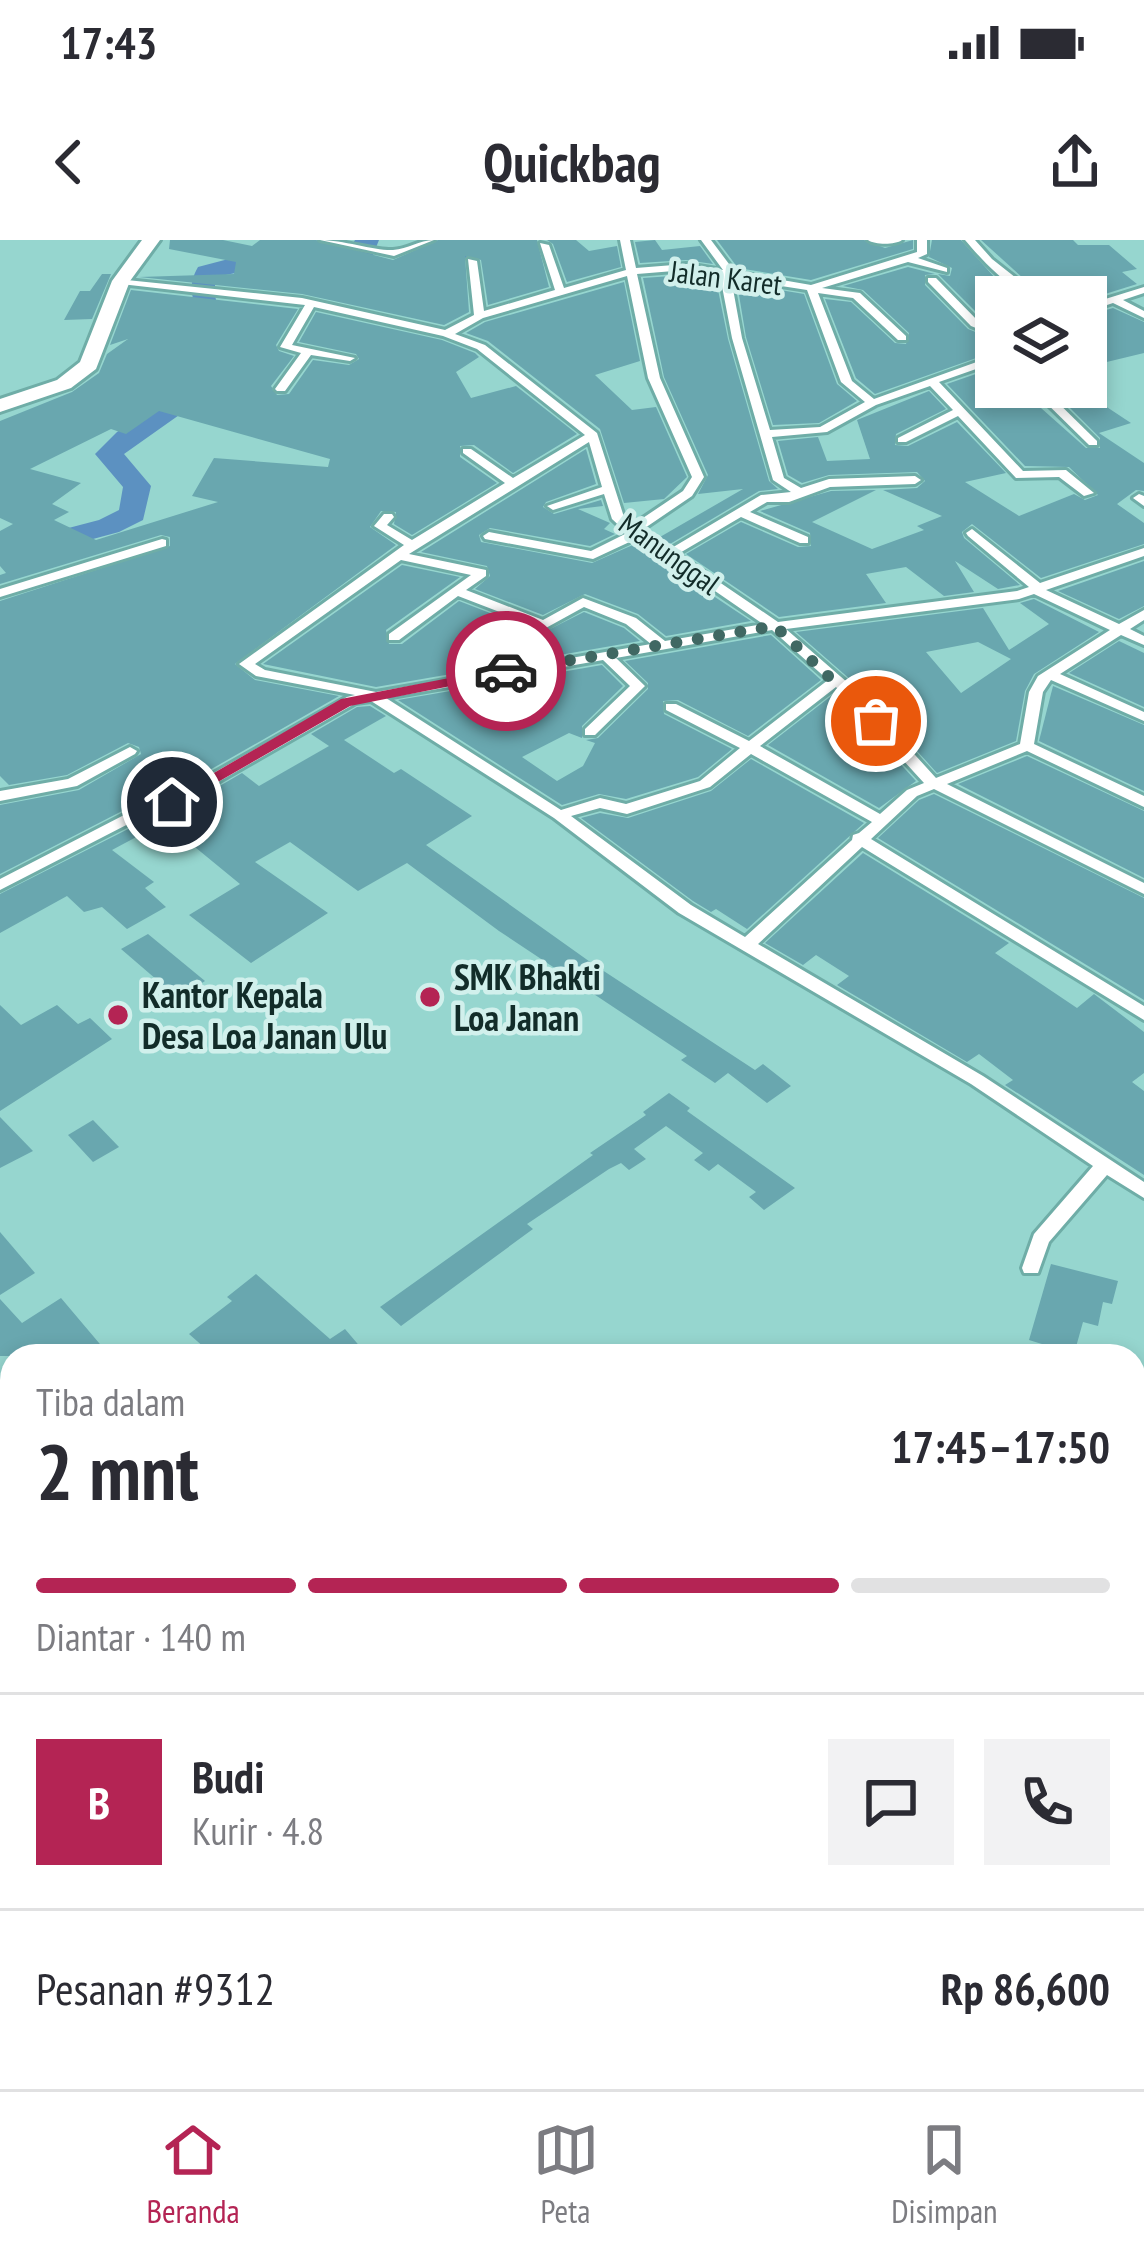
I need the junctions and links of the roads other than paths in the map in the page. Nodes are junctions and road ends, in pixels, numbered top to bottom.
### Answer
1 (151, 240) edge
2 (326, 240) edge
3 (429, 240) edge
4 (625, 240) edge
5 (706, 240) edge
6 (873, 240) edge
7 (897, 240) edge
8 (922, 240) edge
9 (970, 240) edge
10 (544, 245) dead end
11 (910, 259) junction
12 (472, 261) dead end
13 (943, 270) dead end
14 (632, 271) junction
15 (729, 274) junction
16 (1008, 276) edge
17 (932, 280) dead end
18 (121, 281) junction
19 (560, 290) junction
20 (811, 290) junction
21 (1144, 290) edge
22 (1114, 299) junction
23 (1107, 302) edge
24 (311, 303) junction
25 (1144, 315) edge
26 (479, 316) junction
27 (975, 324) edge
28 (446, 334) junction
29 (902, 338) dead end
30 (308, 351) junction
31 (350, 358) dead end
32 (975, 366) edge
33 (932, 382) junction
34 (281, 389) dead end
35 (872, 403) junction
36 (0, 406) edge
37 (1057, 408) edge
38 (961, 410) junction
39 (767, 434) junction
40 (593, 436) junction
41 (902, 440) dead end
42 (1093, 443) dead end
43 (467, 451) dead end
44 (915, 480) dead end
45 (512, 483) junction
46 (608, 489) junction
47 (800, 492) junction
48 (1088, 493) dead end
49 (553, 506) dead end
50 (742, 513) junction
51 (388, 517) dead end
52 (634, 532) junction
53 (972, 533) dead end
54 (490, 536) dead end
55 (804, 540) dead end
56 (162, 543) dead end
57 (412, 545) junction
58 (1144, 552) edge
59 (398, 555) junction
60 (668, 555) junction
61 (1038, 590) junction
62 (456, 591) junction
63 (0, 593) edge
64 (1144, 614) edge
65 (775, 626) junction
66 (1115, 629) junction
67 (394, 637) dead end
68 (1144, 641) edge
69 (661, 644) junction
70 (605, 655) junction
71 (1051, 675) junction
72 (836, 680) junction
73 (374, 695) junction
74 (671, 707) dead end
75 (1144, 717) edge
76 (590, 732) dead end
77 (1027, 746) junction
78 (750, 747) junction
79 (130, 752) dead end
80 (931, 782) junction
81 (0, 796) edge
82 (1144, 802) edge
83 (559, 815) junction
84 (878, 819) junction
85 (858, 838) junction
86 (0, 885) edge
87 (1144, 889) edge
88 (748, 944) junction
89 (1144, 1014) edge
90 (1105, 1165) junction
91 (1144, 1191) edge
92 (1031, 1268) dead end

1 - 18 highway
2 - 3 street
4 - 14 street
5 - 15 street
6 - 7 street
8 - 11 street
9 - 16 street
10 - 19 street
11 - 13 street
11 - 20 street
12 - 26 street
14 - 15 street, Jalan Karet
14 - 19 street, Jalan Karet
14 - 52 street
15 - 20 street, Jalan Karet
15 - 39 street
17 - 27 street
18 - 24 street
18 - 36 highway
19 - 26 street, Jalan Karet
20 - 29 street
20 - 35 street, Jalan Karet
21 - 22 street
22 - 23 street
22 - 25 street
24 - 28 street
24 - 30 street
26 - 28 street, Jalan Karet
28 - 40 street
30 - 31 street
30 - 34 street
32 - 33 street
33 - 35 street
33 - 38 street
35 - 39 street
37 - 42 street
38 - 41 street
38 - 48 street
39 - 47 street
40 - 45 street
40 - 46 street, Manunggal
43 - 45 street
44 - 47 street
45 - 57 street
46 - 49 street
46 - 52 street, Manunggal
47 - 50 street
50 - 55 street
50 - 60 street
51 - 57 street
52 - 54 street
52 - 60 street, Manunggal
53 - 61 street
56 - 63 street
57 - 59 street
58 - 61 street
59 - 62 street
59 - 73 street
60 - 65 street, Manunggal
61 - 65 street
61 - 66 street
62 - 67 street
62 - 69 street
64 - 66 street
65 - 69 street
65 - 72 street, Manunggal
66 - 68 street
66 - 71 street
69 - 70 street
70 - 73 street
70 - 76 street
71 - 75 street
71 - 77 street
72 - 78 street
72 - 80 street, Manunggal
73 - 83 street
73 - 86 street
74 - 78 street
77 - 80 street
77 - 82 street
78 - 83 street
78 - 84 street
79 - 81 street
80 - 84 street
80 - 87 street, Manunggal
83 - 88 street
84 - 85 street
85 - 88 street
85 - 89 street
88 - 90 street
90 - 91 street
90 - 92 street

